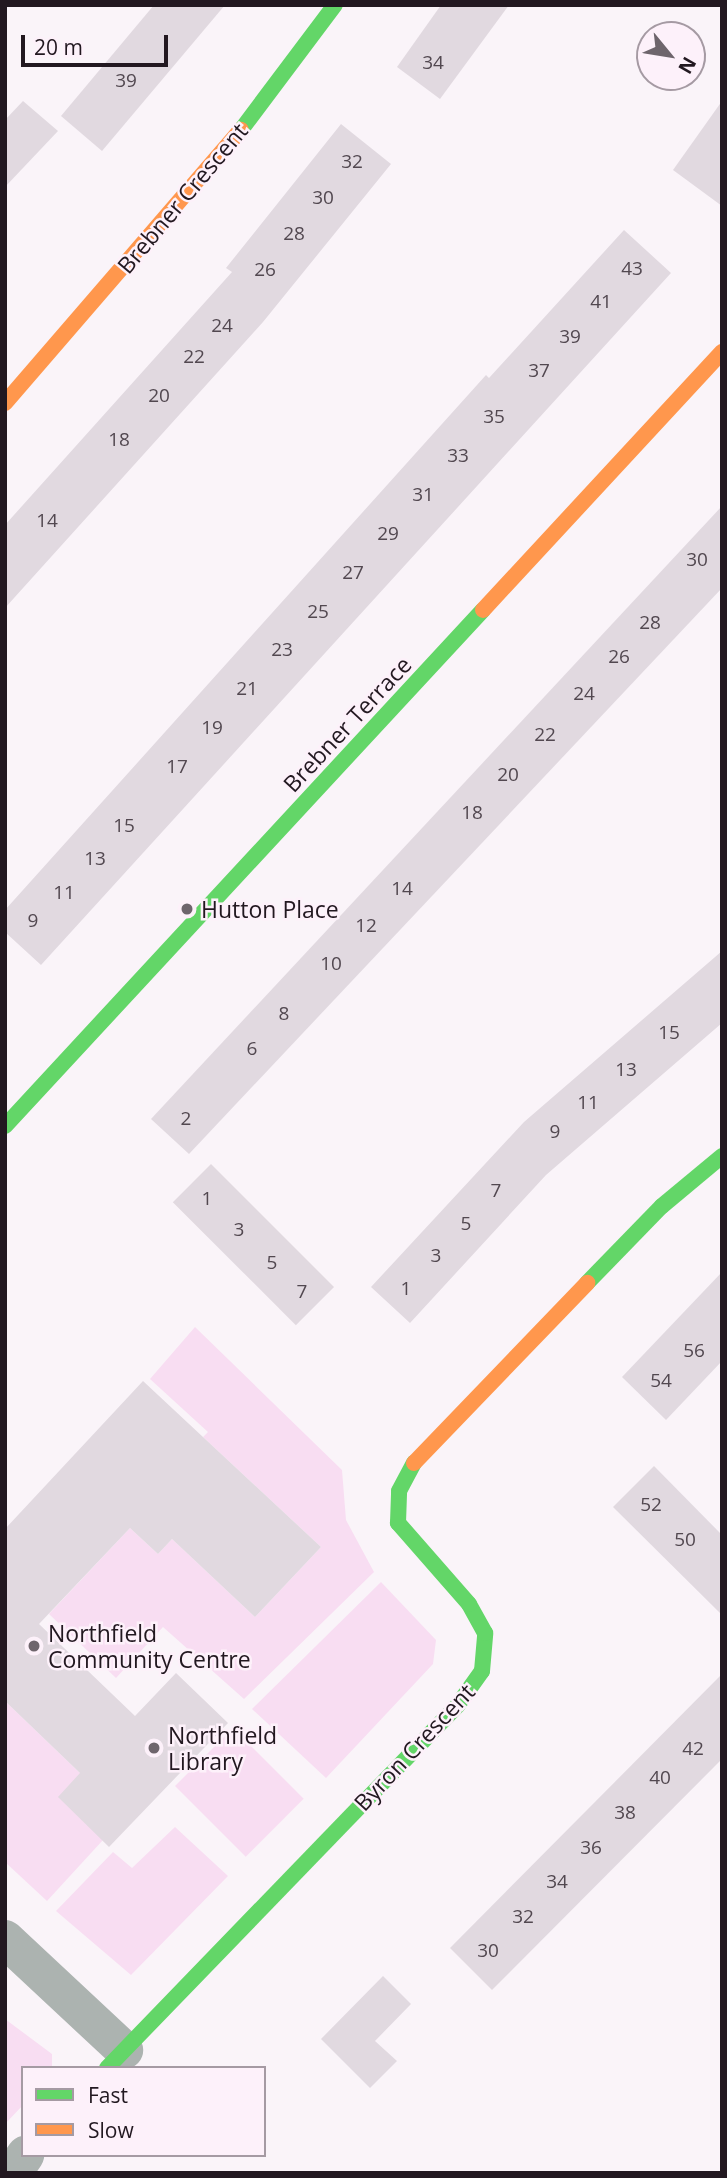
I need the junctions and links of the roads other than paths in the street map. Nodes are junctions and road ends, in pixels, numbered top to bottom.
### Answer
1 (335, 5) edge
2 (722, 352) edge
3 (11, 386) edge
4 (5, 1126) edge
5 (722, 1156) edge
6 (5, 1939) edge
7 (116, 2059) edge
8 (24, 2157) edge
9 (13, 2173) edge

1 - 3 street, Brebner Crescent
2 - 4 street, Brebner Terrace
5 - 7 street, Byron Crescent
6 - 7 street
8 - 9 street

